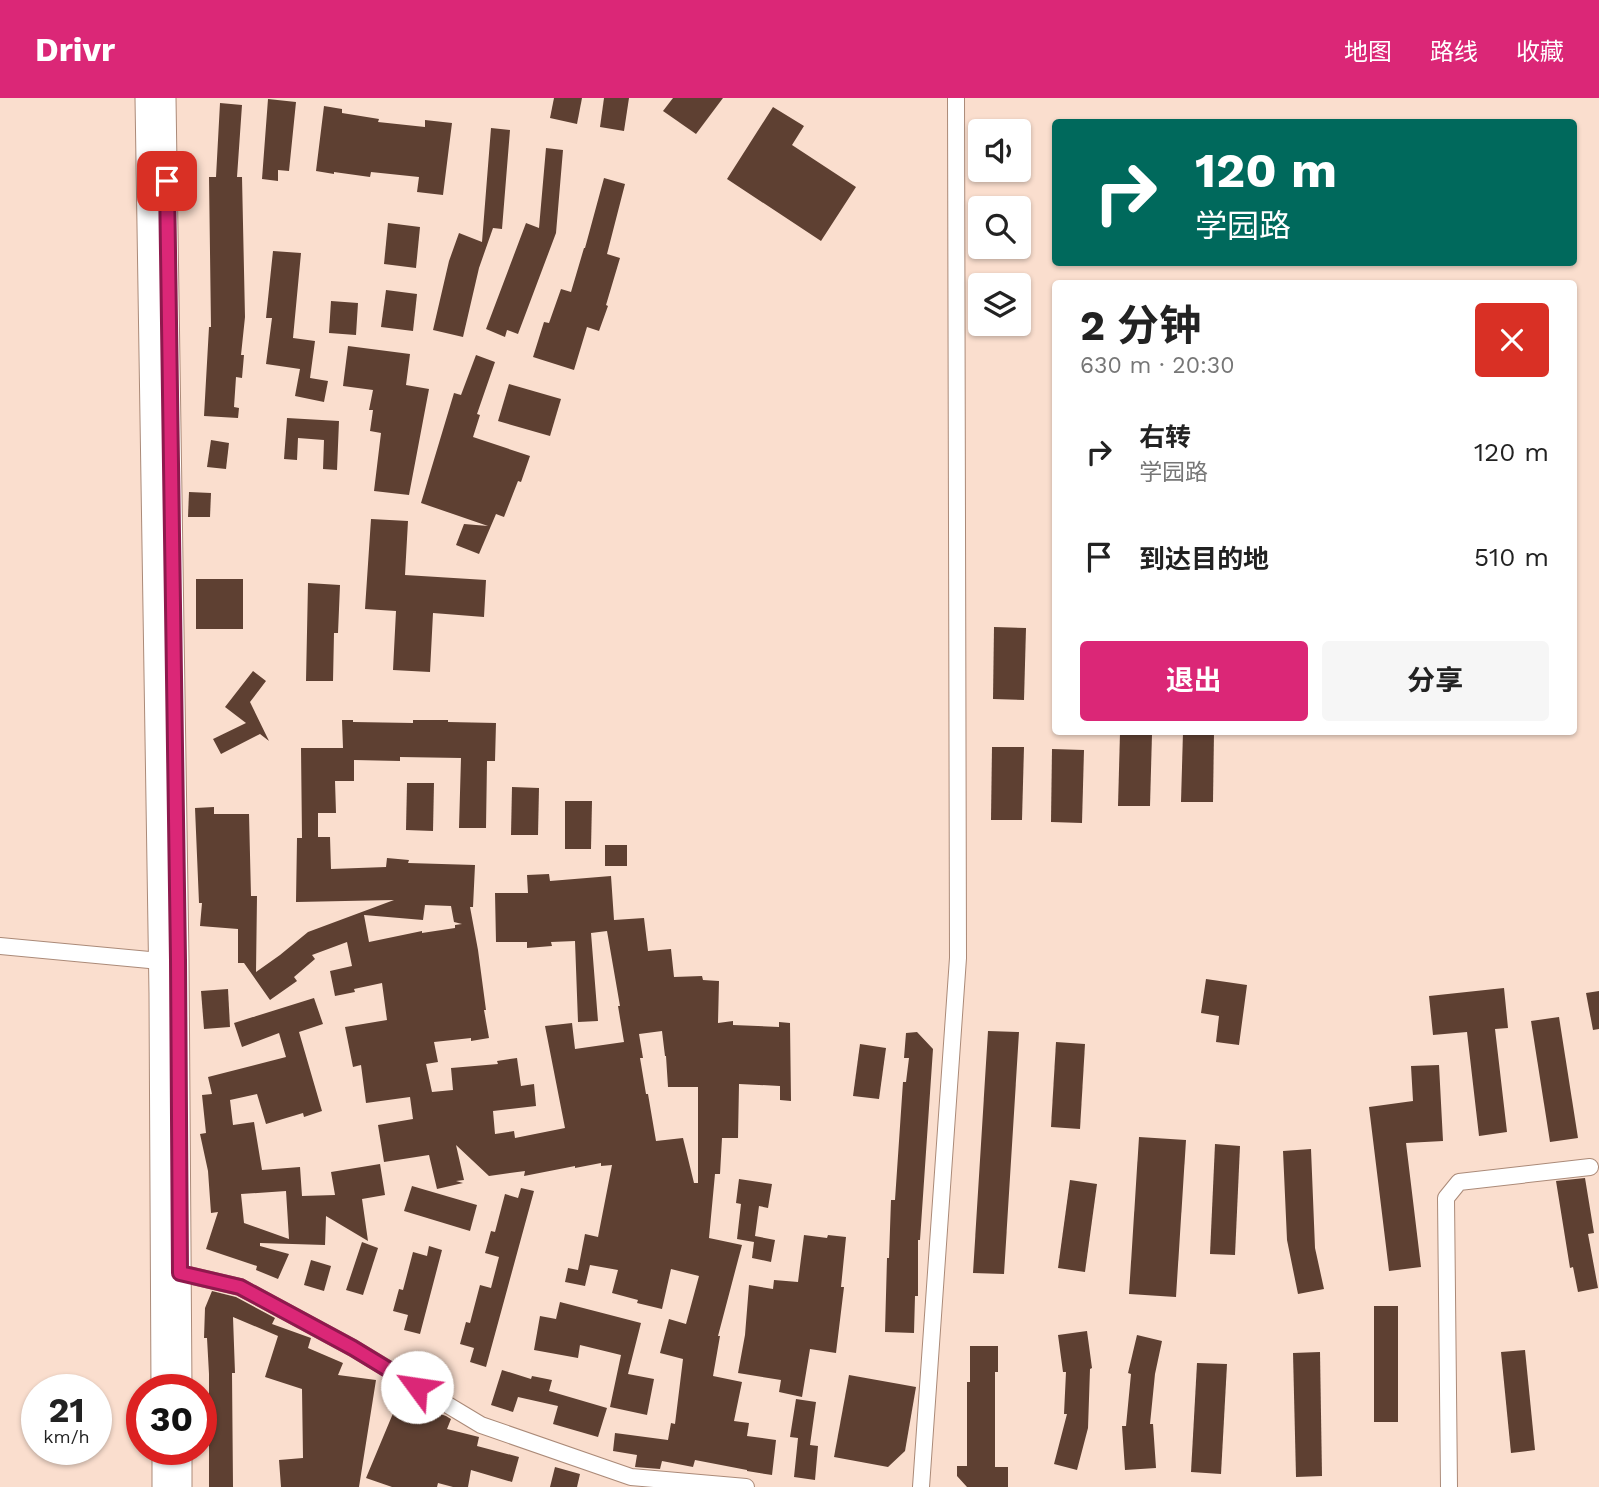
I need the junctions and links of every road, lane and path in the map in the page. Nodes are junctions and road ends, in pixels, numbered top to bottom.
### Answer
1 (146, 98) edge
2 (165, 98) edge
3 (956, 98) edge
4 (0, 946) edge
5 (160, 961) junction
6 (1590, 1167) dead end
7 (180, 1273) junction
8 (162, 1374) edge
9 (181, 1374) edge
10 (163, 1465) edge
11 (181, 1465) edge
12 (163, 1487) edge
13 (181, 1487) edge
14 (746, 1487) edge
15 (921, 1487) edge
16 (1449, 1487) edge

1 - 5 main road
2 - 7 main road
3 - 15 street
4 - 5 street
5 - 8 main road
6 - 16 street
7 - 9 main road
7 - 14 street
10 - 12 main road
11 - 13 main road

